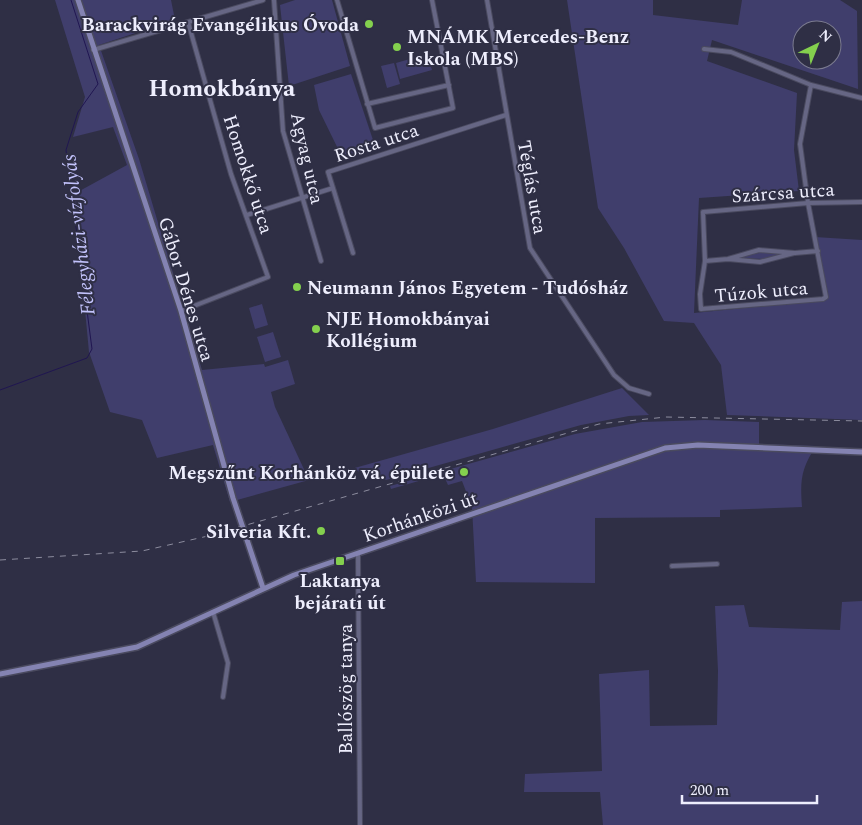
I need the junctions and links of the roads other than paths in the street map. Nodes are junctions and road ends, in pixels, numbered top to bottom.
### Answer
1 (78, 0) edge
2 (263, 0) edge
3 (274, 0) edge
4 (337, 0) edge
5 (432, 0) edge
6 (487, 0) edge
7 (188, 22) junction
8 (704, 49) dead end
9 (93, 50) junction
10 (448, 85) junction
11 (811, 85) junction
12 (862, 96) edge
13 (367, 104) junction
14 (506, 116) junction
15 (333, 188) junction
16 (301, 198) junction
17 (862, 202) edge
18 (808, 203) junction
19 (705, 211) joint
20 (247, 215) junction
21 (818, 251) junction
22 (353, 253) dead end
23 (795, 253) junction
24 (728, 259) junction
25 (321, 261) dead end
26 (705, 261) junction
27 (181, 311) junction
28 (649, 394) dead end
29 (862, 452) edge
30 (358, 553) junction
31 (717, 564) dead end
32 (672, 566) dead end
33 (263, 588) junction
34 (213, 612) junction
35 (0, 674) edge
36 (223, 698) dead end
37 (360, 825) edge

1 - 9 street, Gábor Dénes utca
2 - 7 street
3 - 16 street, Agyag utca
4 - 13 street
5 - 10 street
6 - 14 street, Téglás utca
7 - 9 street
7 - 20 street, Homokkő utca
8 - 11 street
9 - 27 street, Gábor Dénes utca
10 - 13 street
10 - 13 street
11 - 12 street
11 - 18 street, Túzok utca
14 - 15 street, Rosta utca
14 - 28 street, Téglás utca
15 - 16 street, Rosta utca
15 - 22 street
16 - 20 street, Rosta utca
16 - 25 street, Agyag utca
17 - 18 street, Szárcsa utca
18 - 19 street, Szárcsa utca
18 - 21 street, Túzok utca
19 - 26 street, Túzok utca
20 - 27 street, Homokkő utca
21 - 23 street, Túzok utca
21 - 26 street, Túzok utca
23 - 24 street, Túzok utca
23 - 24 street, Túzok utca
24 - 26 street, Túzok utca
27 - 33 street, Gábor Dénes utca
29 - 30 street, Korhánközi út
30 - 33 street, Korhánközi út
30 - 37 street, Ballószög tanya
31 - 32 street
33 - 34 street, Korhánközi út
34 - 35 street, Korhánközi út
34 - 36 street

